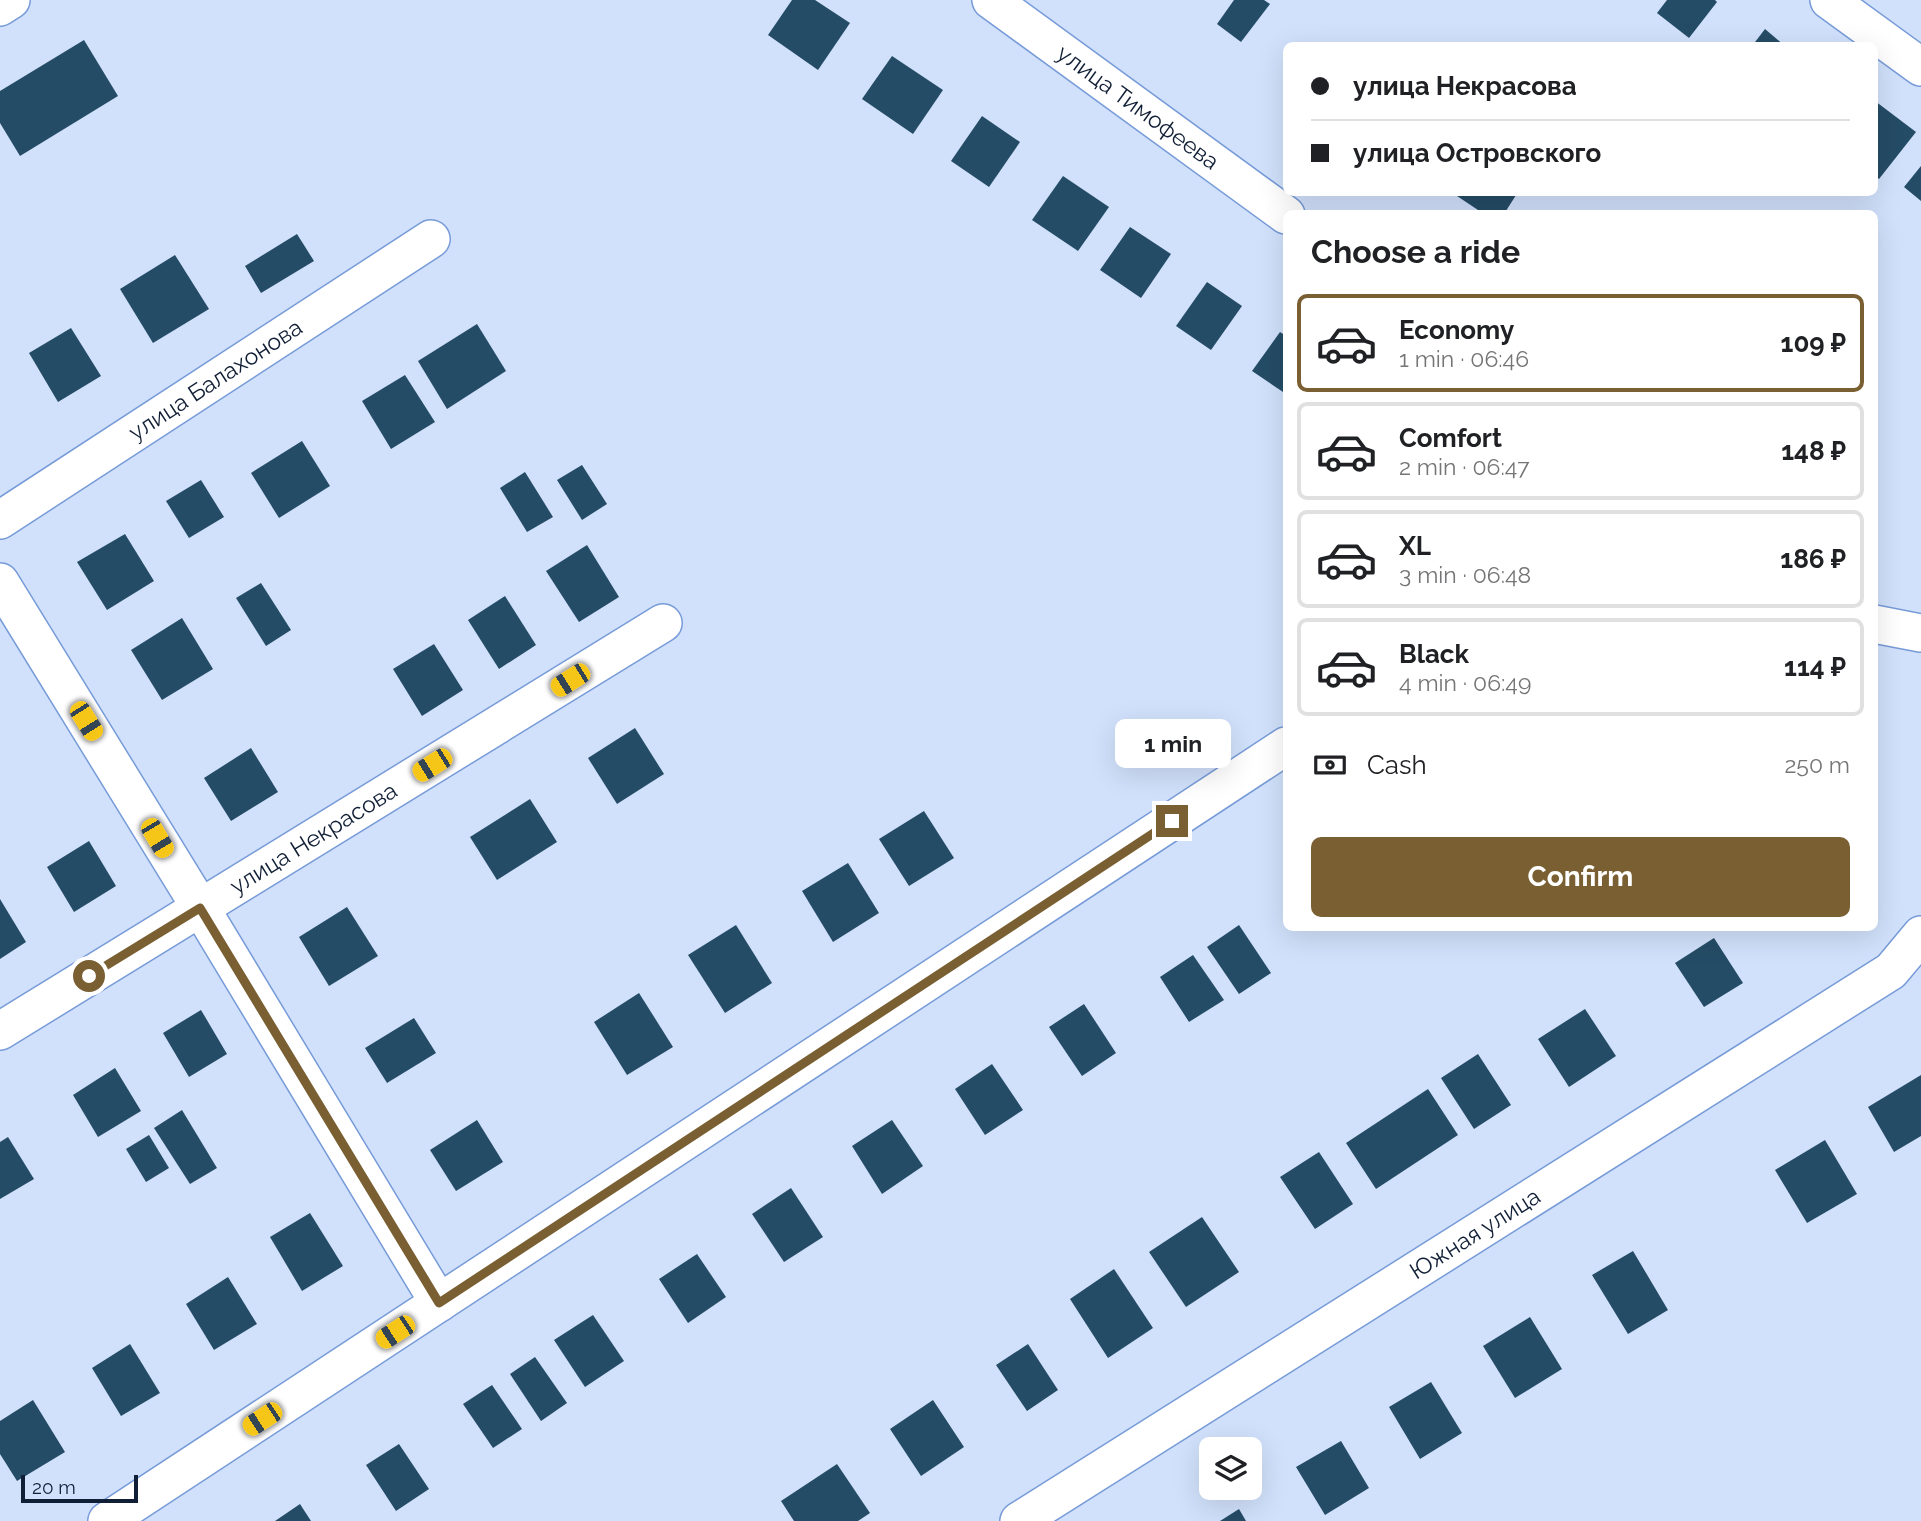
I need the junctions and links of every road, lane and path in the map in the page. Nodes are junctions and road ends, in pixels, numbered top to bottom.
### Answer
1 (11, 0) edge
2 (991, 0) edge
3 (1829, 0) edge
4 (0, 7) edge
5 (1921, 67) edge
6 (1283, 213) edge
7 (431, 239) dead end
8 (0, 520) edge
9 (0, 582) edge
10 (663, 623) dead end
11 (1878, 625) edge
12 (1921, 633) edge
13 (1283, 748) edge
14 (200, 908) junction
15 (1921, 935) edge
16 (0, 1031) edge
17 (439, 1303) junction
18 (107, 1521) edge
19 (1019, 1521) edge

1 - 4 street
2 - 6 street, улица Тимофеева
3 - 5 street
7 - 8 street, улица Балахонова
9 - 14 street
10 - 14 street, улица Некрасова
11 - 12 street
13 - 17 street
14 - 16 street, улица Некрасова
14 - 17 street
15 - 19 street, Южная улица
17 - 18 street

